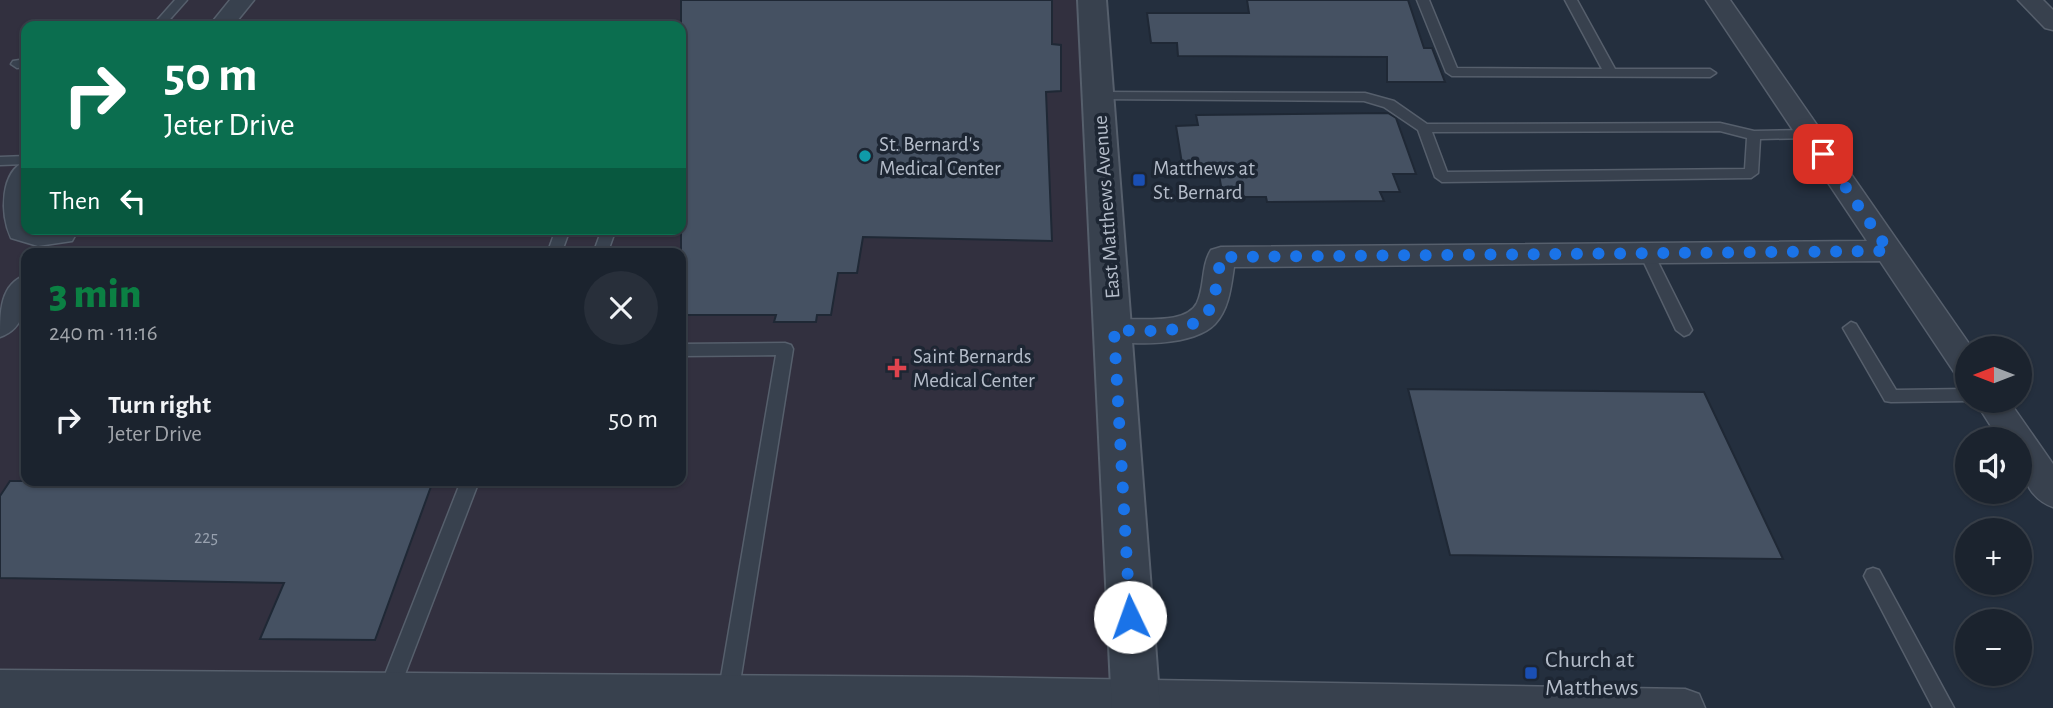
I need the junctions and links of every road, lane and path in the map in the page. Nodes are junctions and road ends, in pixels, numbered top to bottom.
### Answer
1 (181, 0) edge
2 (242, 0) edge
3 (1091, 0) edge
4 (1423, 0) edge
5 (1572, 0) edge
6 (1718, 0) edge
7 (2030, 0) edge
8 (162, 21) edge
9 (225, 21) edge
10 (2053, 23) edge
11 (1611, 72) junction
12 (1710, 73) dead end
13 (1099, 96) junction
14 (1424, 128) junction
15 (1810, 134) junction
16 (1754, 135) junction
17 (21, 160) edge
18 (0, 161) edge
19 (13, 183) edge
20 (21, 231) edge
21 (35, 235) edge
22 (60, 239) edge
23 (1889, 251) junction
24 (1647, 254) junction
25 (21, 294) edge
26 (0, 326) edge
27 (1850, 328) dead end
28 (1114, 330) junction
29 (1684, 330) dead end
30 (1955, 348) edge
31 (686, 350) edge
32 (1955, 395) edge
33 (2032, 461) edge
34 (468, 486) edge
35 (2053, 492) edge
36 (1873, 576) dead end
37 (0, 689) edge
38 (728, 695) junction
39 (387, 696) junction
40 (155, 700) edge
41 (1136, 703) edge
42 (1508, 706) edge
43 (1685, 708) edge
44 (1944, 708) edge

1 - 8 lane
2 - 9 street
3 - 13 street, East Matthews Avenue
4 - 11 lane
5 - 11 lane
6 - 15 street
7 - 10 street
11 - 12 lane
13 - 14 lane
13 - 28 street, East Matthews Avenue
14 - 16 lane
14 - 16 lane
15 - 16 lane
15 - 23 street
17 - 18 lane
19 - 20 street
21 - 22 street
23 - 24 street
23 - 30 street
24 - 28 street
24 - 29 lane
25 - 26 street
27 - 32 lane
28 - 41 street, East Matthews Avenue
31 - 38 lane
33 - 35 street
34 - 39 lane
36 - 44 lane
37 - 40 street
38 - 39 street
38 - 41 street
39 - 40 street
41 - 42 street
42 - 43 street

